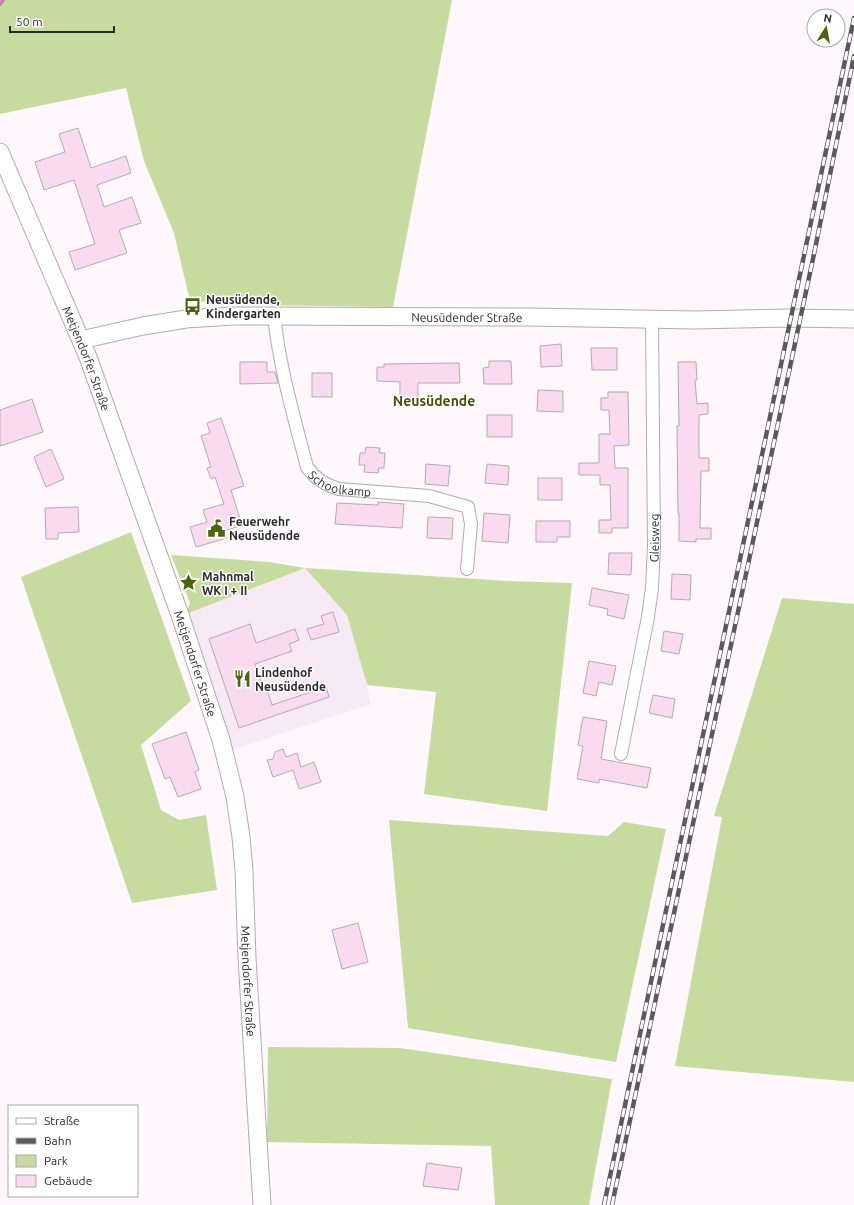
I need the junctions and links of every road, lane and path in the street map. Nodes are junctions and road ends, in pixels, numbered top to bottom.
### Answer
1 (0, 152) edge
2 (274, 315) junction
3 (854, 319) edge
4 (652, 320) junction
5 (81, 340) junction
6 (467, 569) dead end
7 (621, 754) dead end
8 (262, 1205) edge

1 - 5 street, Metjendorfer Straße
2 - 4 street, Neusüdender Straße
2 - 5 street, Neusüdender Straße
2 - 6 street, Schoolkamp
3 - 4 street, Neusüdender Straße
4 - 7 street, Gleisweg
5 - 8 street, Metjendorfer Straße

